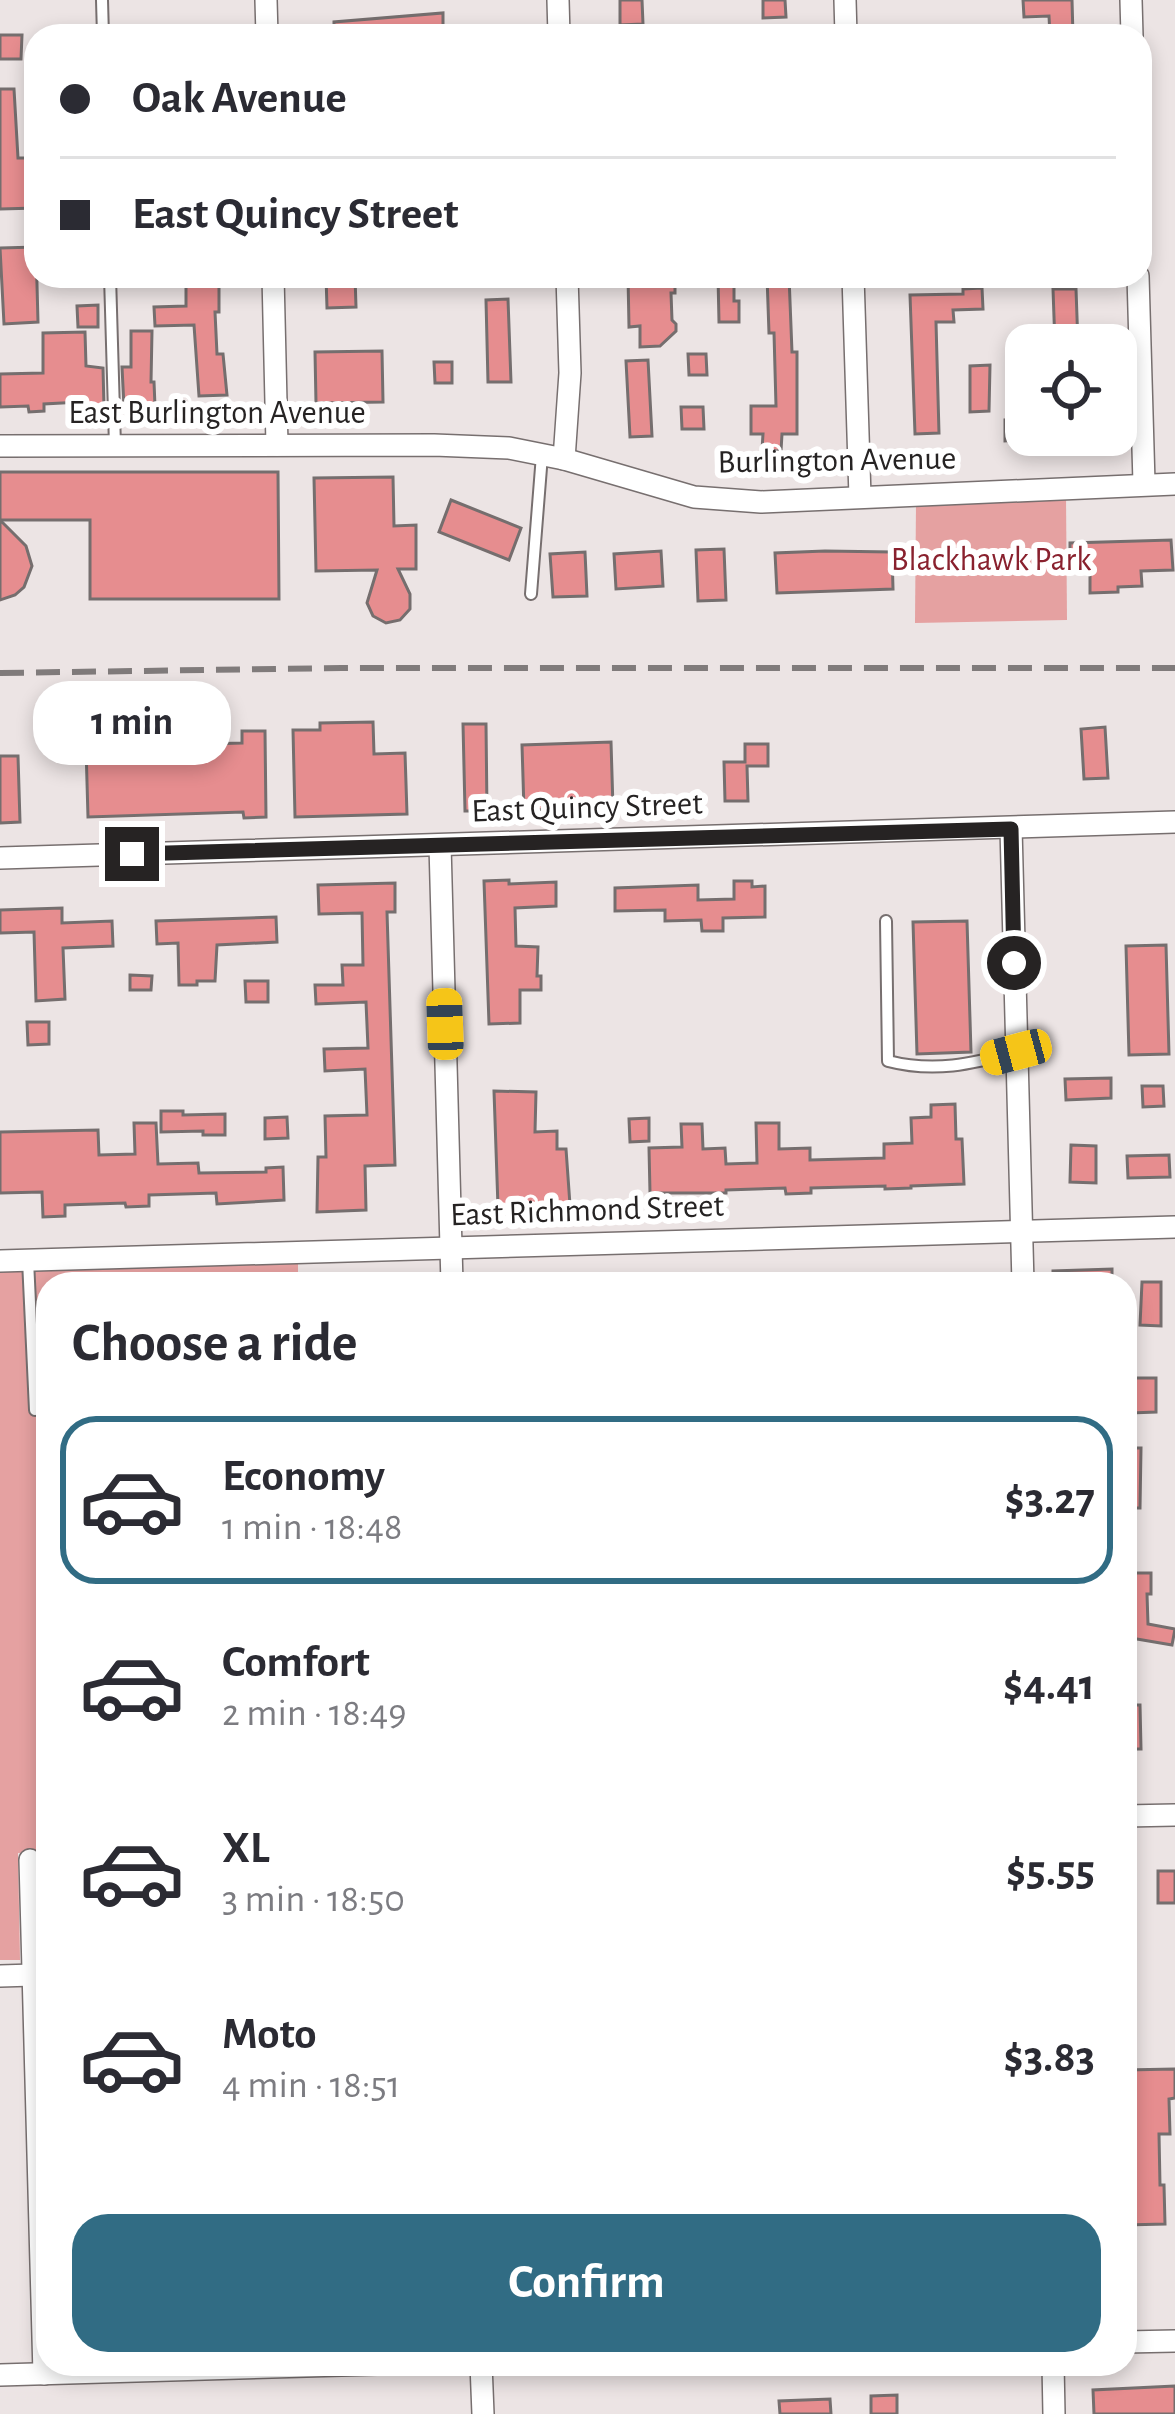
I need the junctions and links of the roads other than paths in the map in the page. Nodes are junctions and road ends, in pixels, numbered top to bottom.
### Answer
1 (110, 288) edge
2 (273, 288) edge
3 (567, 288) edge
4 (853, 288) edge
5 (1138, 288) edge
6 (277, 445) junction
7 (434, 445) joint
8 (0, 446) edge
9 (115, 446) junction
10 (553, 457) junction
11 (1144, 483) junction
12 (1175, 484) edge
13 (860, 497) junction
14 (531, 594) dead end
15 (1175, 822) edge
16 (1011, 829) junction
17 (440, 845) junction
18 (0, 858) edge
19 (886, 922) dead end
20 (1016, 1052) junction
21 (1175, 1227) edge
22 (1022, 1231) junction
23 (451, 1248) junction
24 (28, 1260) junction
25 (0, 1261) edge
26 (452, 1272) edge
27 (1023, 1272) edge
28 (35, 1410) dead end
29 (1175, 1815) edge
30 (1137, 1816) edge
31 (30, 1860) dead end
32 (0, 1976) edge
33 (33, 1976) junction
34 (36, 2085) edge
35 (1175, 2341) edge
36 (1137, 2342) edge
37 (36, 2374) edge
38 (0, 2375) edge
39 (482, 2376) edge
40 (1053, 2376) edge
41 (483, 2414) edge
42 (1054, 2414) edge

1 - 9 lane
2 - 6 street
3 - 10 street
4 - 13 street
5 - 11 street
6 - 7 street, East Burlington Avenue
6 - 9 street, East Burlington Avenue
7 - 10 street, Burlington Avenue
8 - 9 street, East Burlington Avenue
10 - 13 street, Burlington Avenue
10 - 14 lane
11 - 12 street, Burlington Avenue
11 - 13 street, Burlington Avenue
15 - 16 street, East Quincy Street
16 - 17 street, East Quincy Street
16 - 20 street
17 - 18 street, East Quincy Street
17 - 23 street
19 - 20 lane
20 - 22 street
21 - 22 street, East Richmond Street
22 - 23 street, East Richmond Street
22 - 27 street
23 - 24 street, East Richmond Street
23 - 26 street
24 - 25 street, East Richmond Street
24 - 28 lane
29 - 30 street
31 - 33 street
32 - 33 street
33 - 34 street
35 - 36 street
37 - 38 street
39 - 41 street
40 - 42 street

